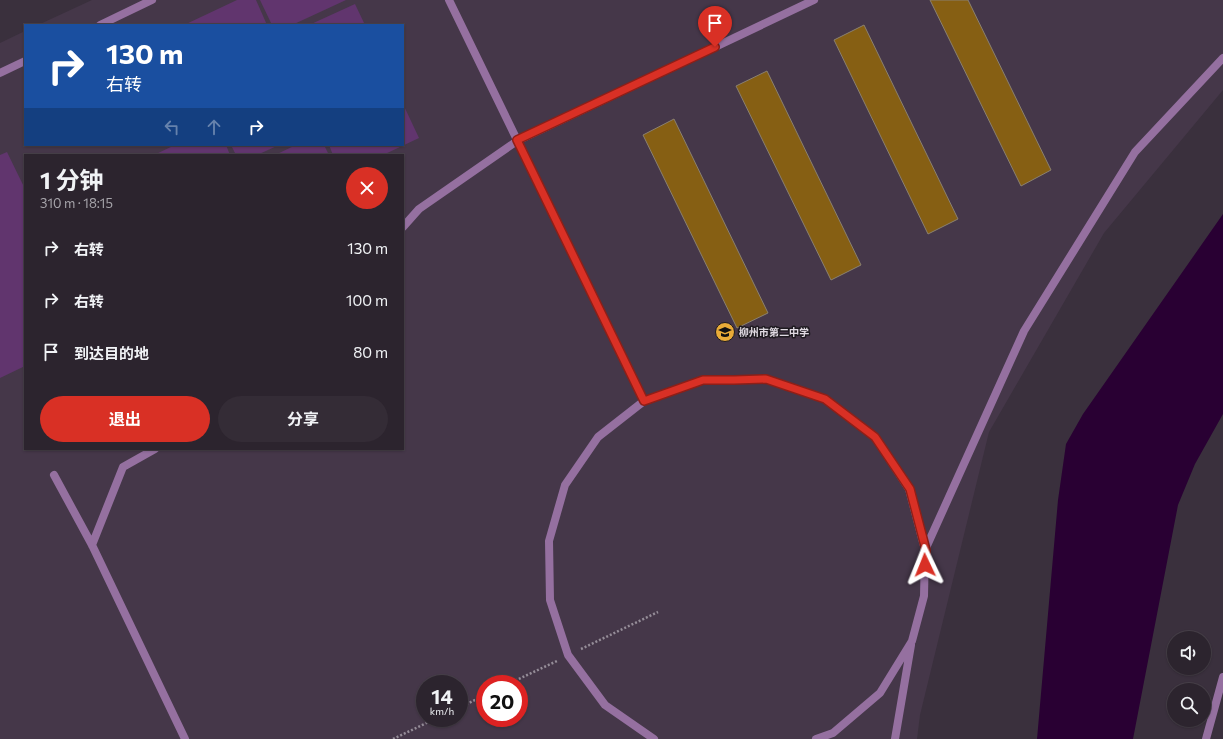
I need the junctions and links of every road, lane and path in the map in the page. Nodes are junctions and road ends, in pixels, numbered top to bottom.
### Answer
1 (152, 0) edge
2 (448, 0) edge
3 (814, 0) edge
4 (102, 24) edge
5 (1223, 58) edge
6 (24, 61) edge
7 (0, 73) edge
8 (517, 140) junction
9 (404, 226) edge
10 (644, 401) junction
11 (153, 450) edge
12 (54, 475) dead end
13 (92, 545) junction
14 (926, 550) junction
15 (658, 612) dead end
16 (912, 641) junction
17 (568, 655) junction
18 (527, 675) edge
19 (1223, 677) edge
20 (419, 727) edge
21 (186, 739) edge
22 (394, 739) edge
23 (654, 739) edge
24 (816, 739) edge
25 (896, 739) edge
26 (1206, 739) edge

1 - 4 street
2 - 8 street
3 - 8 street
5 - 14 street
6 - 7 street
8 - 9 street
8 - 10 street
10 - 14 street
10 - 17 street
11 - 13 street
12 - 13 street
13 - 21 street
14 - 16 street
15 - 17 path
16 - 24 street
16 - 25 street
17 - 18 path
17 - 23 street
19 - 26 street
20 - 22 path

